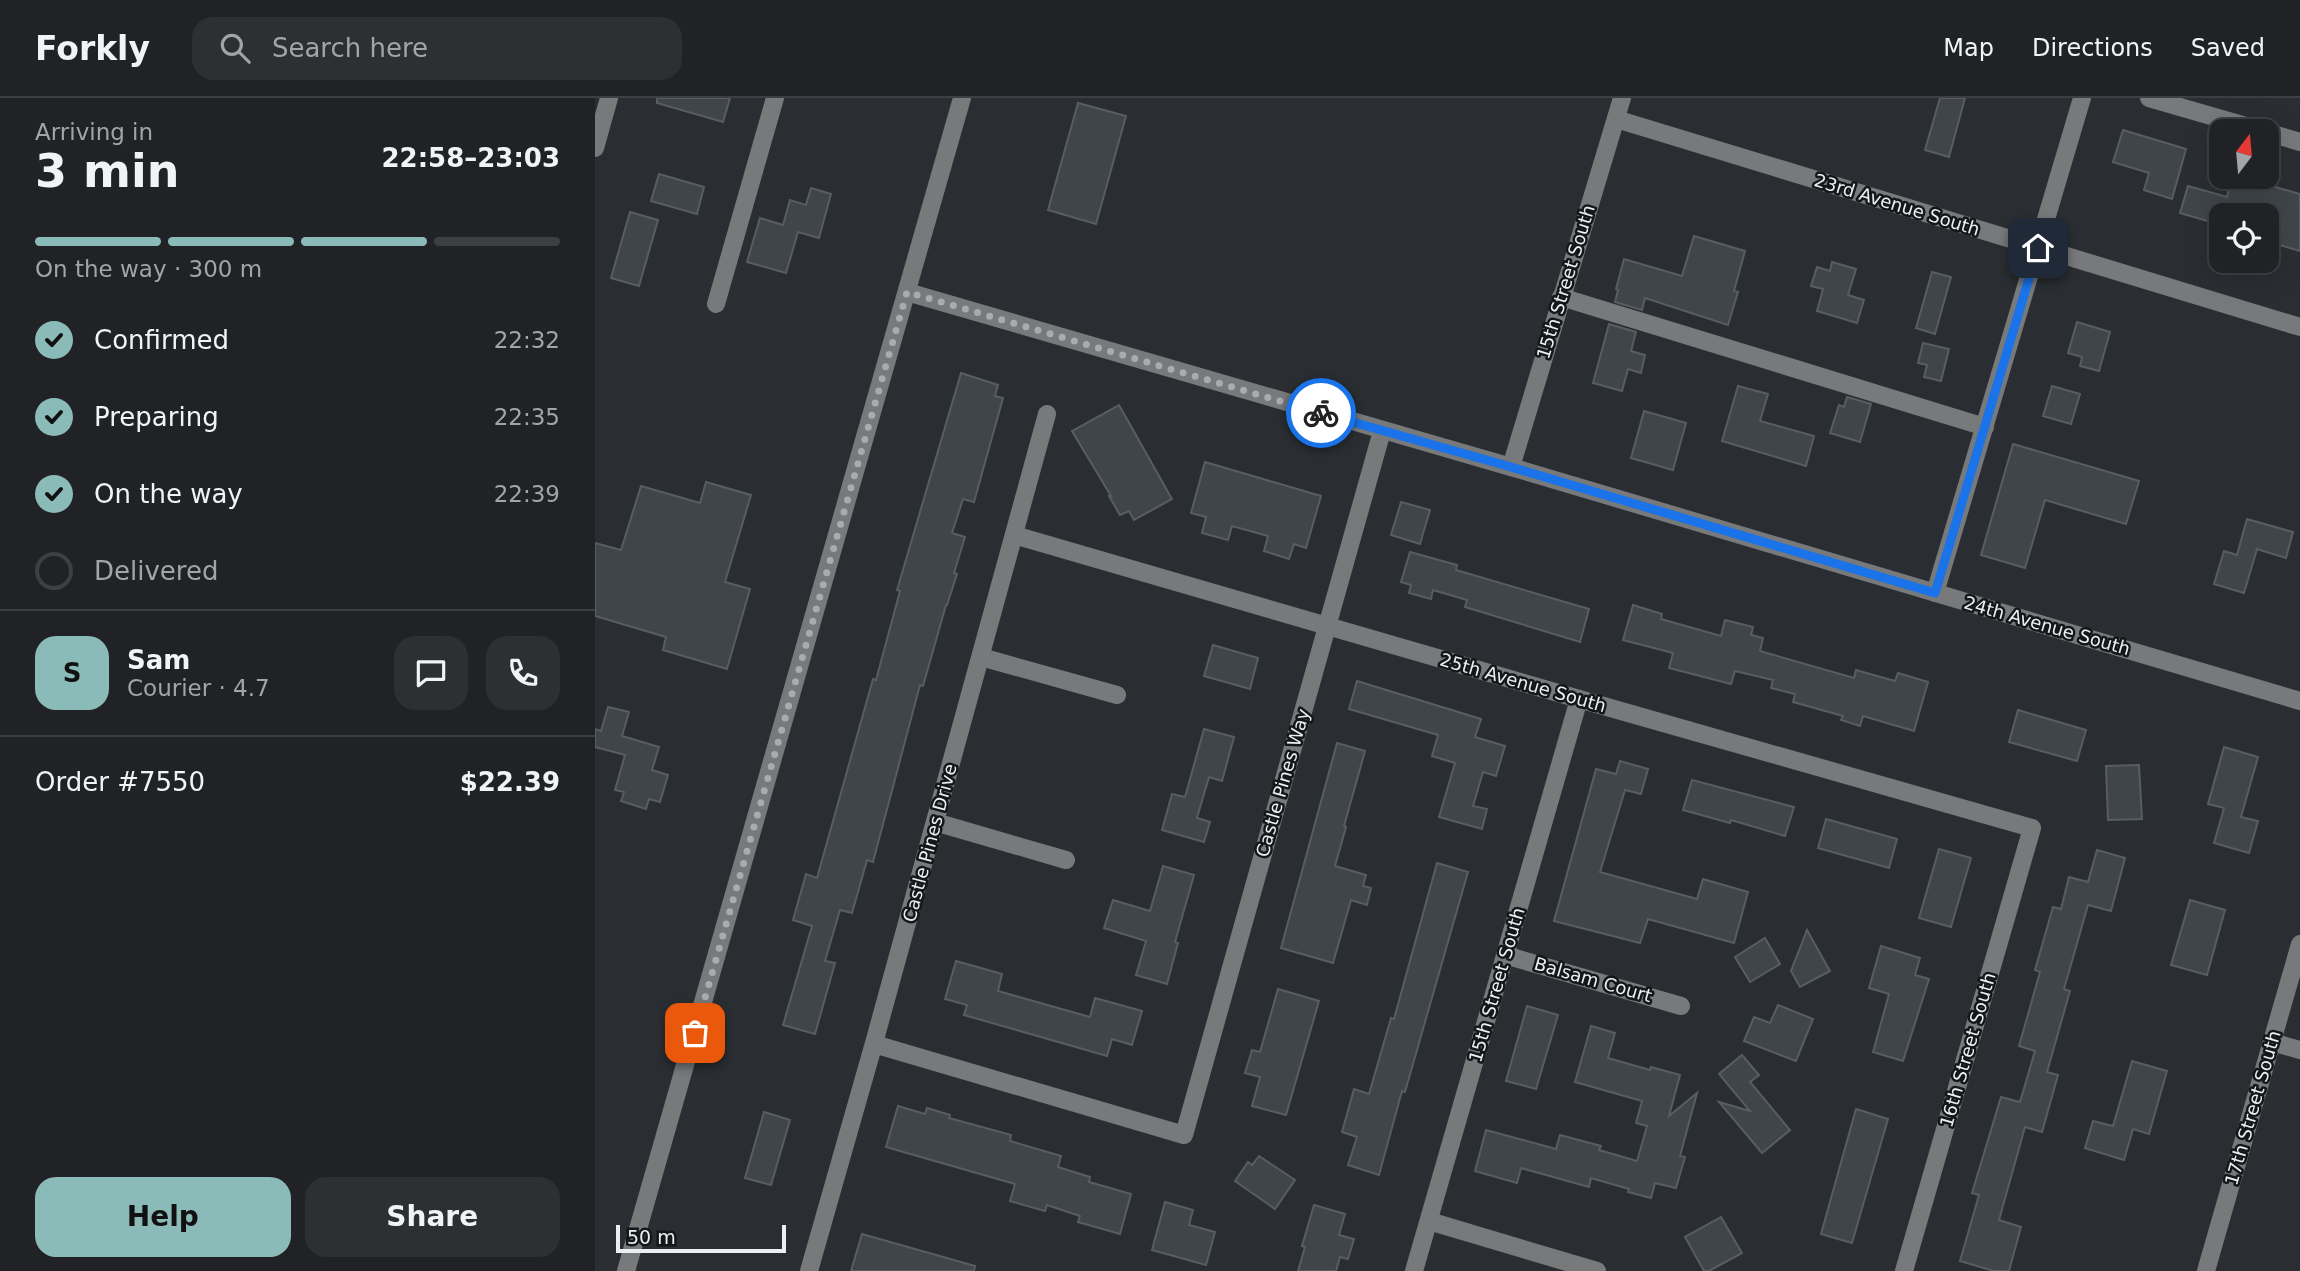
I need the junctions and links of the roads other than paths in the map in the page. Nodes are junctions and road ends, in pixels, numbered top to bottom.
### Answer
1 (609, 98) edge
2 (775, 98) edge
3 (962, 98) edge
4 (1622, 98) edge
5 (2082, 98) edge
6 (2148, 98) edge
7 (1616, 119) junction
8 (2220, 119) edge
9 (2279, 136) edge
10 (2300, 142) edge
11 (595, 148) edge
12 (2038, 248) junction
13 (907, 292) junction
14 (1561, 297) junction
15 (716, 304) dead end
16 (2300, 327) edge
17 (1047, 414) dead end
18 (1985, 427) junction
19 (1382, 431) junction
20 (1511, 467) junction
21 (1014, 535) junction
22 (1935, 593) junction
23 (1327, 625) junction
24 (981, 657) junction
25 (1117, 695) dead end
26 (1579, 699) junction
27 (2300, 701) edge
28 (935, 822) junction
29 (2032, 828) joint
30 (1066, 860) dead end
31 (2300, 944) edge
32 (1505, 955) junction
33 (1681, 1006) dead end
34 (2272, 1042) junction
35 (874, 1044) junction
36 (2300, 1050) edge
37 (1429, 1221) junction
38 (626, 1271) edge
39 (809, 1271) edge
40 (1414, 1271) edge
41 (1597, 1271) edge
42 (1904, 1271) edge
43 (2206, 1271) edge

1 - 11 street
2 - 15 street
3 - 13 street
4 - 7 street, 15th Street South
5 - 12 street
6 - 8 street
7 - 12 street, 23rd Avenue South
7 - 14 street, 15th Street South
9 - 10 street
12 - 16 street, 23rd Avenue South
12 - 18 street
13 - 19 street, 24th Avenue South
13 - 38 street
14 - 18 street
14 - 20 street, 15th Street South
17 - 21 street, Castle Pines Drive
18 - 22 street
19 - 20 street, 24th Avenue South
19 - 23 street, Castle Pines Way
20 - 22 street, 24th Avenue South
21 - 23 street, 25th Avenue South
21 - 24 street, Castle Pines Drive
22 - 27 street, 24th Avenue South
23 - 26 street, 25th Avenue South
23 - 35 street, Castle Pines Way
24 - 25 street
24 - 28 street, Castle Pines Drive
26 - 29 street, 25th Avenue South
26 - 32 street, 15th Street South
28 - 30 street
28 - 35 street, Castle Pines Drive
29 - 42 street, 16th Street South
31 - 34 street, 17th Street South
32 - 33 street, Balsam Court
32 - 37 street, 15th Street South
34 - 36 street
34 - 43 street, 17th Street South
35 - 39 street, Castle Pines Drive
37 - 40 street, 15th Street South
37 - 41 street

